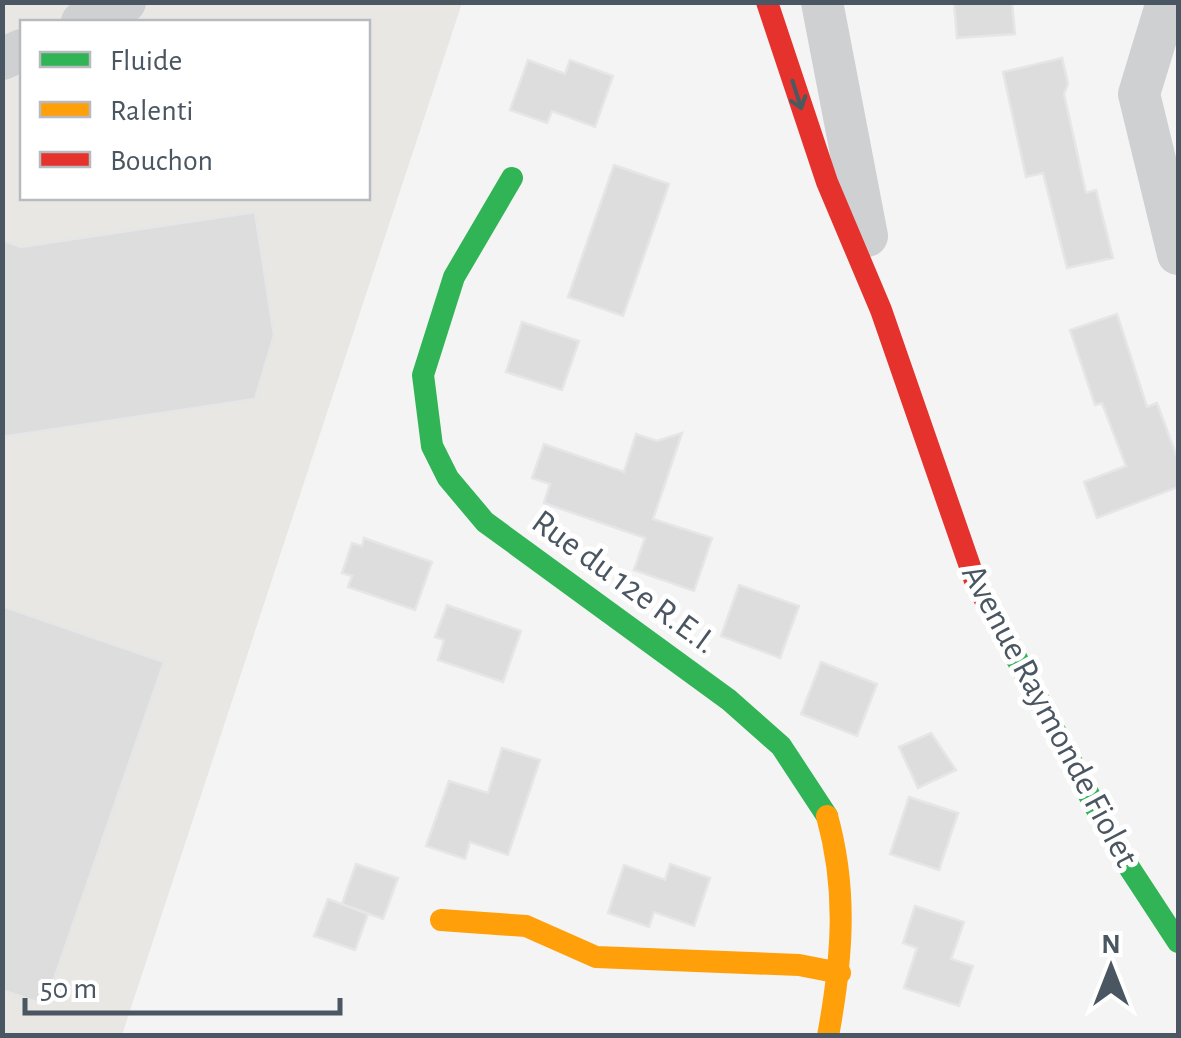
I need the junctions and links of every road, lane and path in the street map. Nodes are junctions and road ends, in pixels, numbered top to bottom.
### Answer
1 (125, 2) edge
2 (766, 2) edge
3 (822, 2) edge
4 (1168, 2) edge
5 (86, 20) edge
6 (512, 178) dead end
7 (1178, 254) edge
8 (881, 310) junction
9 (441, 920) dead end
10 (1178, 942) edge
11 (840, 973) junction
12 (828, 1036) edge

1 - 5 street
2 -> 8 street, Avenue Raymonde Fiolet
3 - 8 street, Avenue Raymonde Fiolet
4 - 7 street
6 - 11 street, Rue du 12e R.E.I.
8 - 10 street, Avenue Raymonde Fiolet
9 - 11 street
11 - 12 street, Rue du 12e R.E.I.

